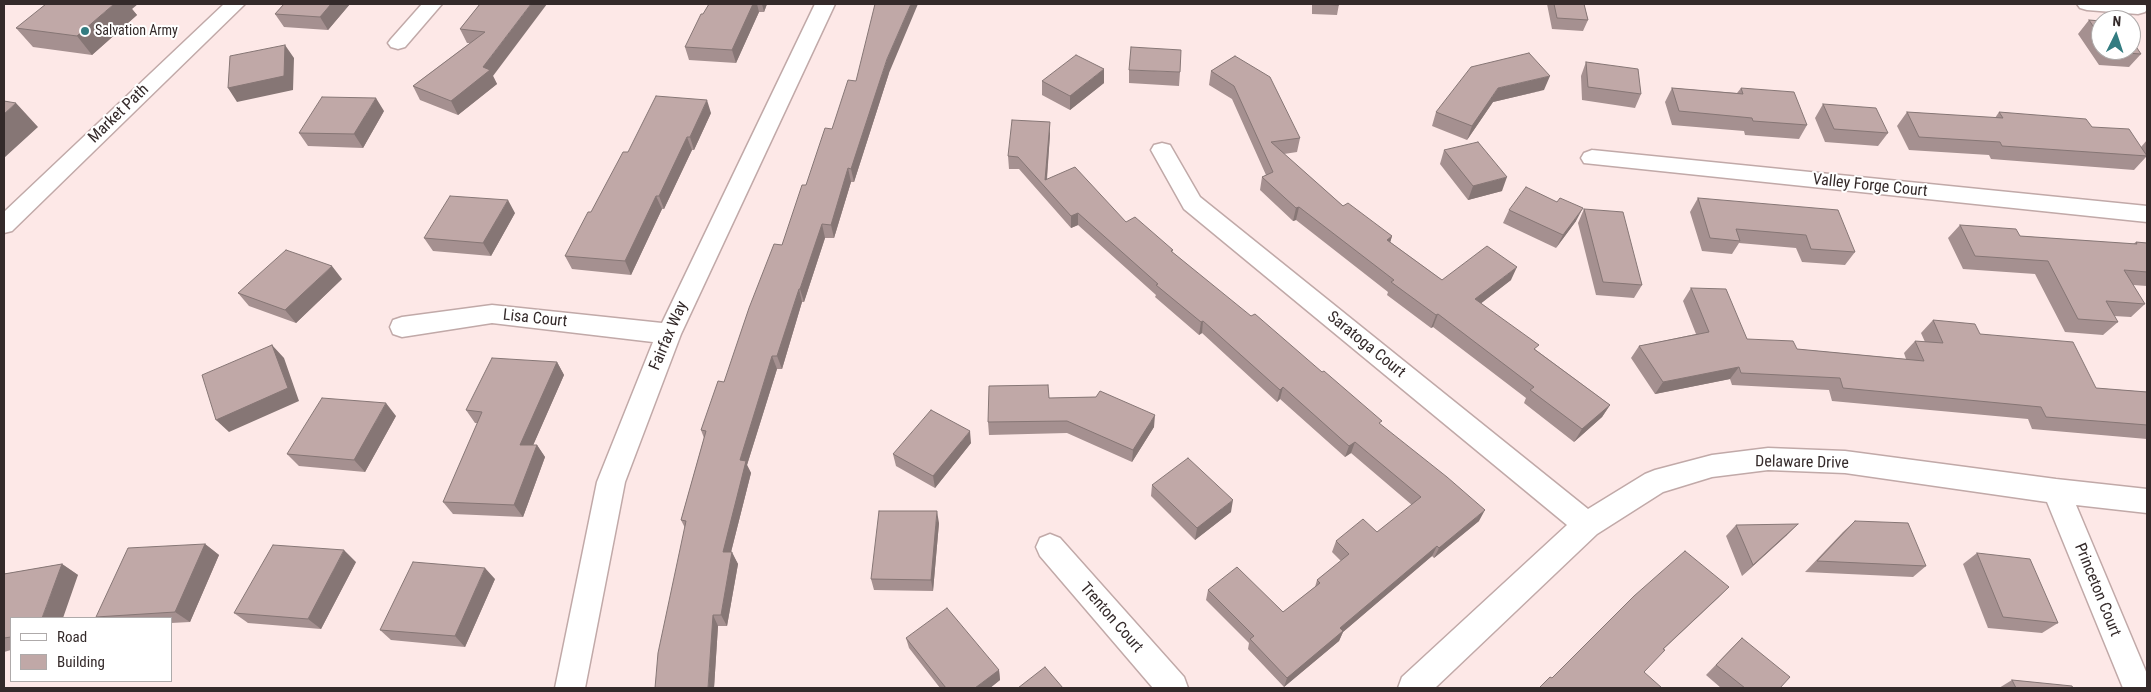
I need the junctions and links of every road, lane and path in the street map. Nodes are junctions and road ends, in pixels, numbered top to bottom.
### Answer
1 (235, 4) edge
2 (432, 4) edge
3 (825, 4) edge
4 (2087, 4) edge
5 (2132, 10) edge
6 (398, 43) dead end
7 (1162, 150) dead end
8 (1592, 158) dead end
9 (2147, 214) edge
10 (4, 225) edge
11 (402, 327) dead end
12 (669, 334) junction
13 (2056, 491) junction
14 (2147, 501) edge
15 (1587, 525) junction
16 (1050, 547) dead end
17 (570, 688) edge
18 (1173, 688) edge
19 (1413, 688) edge
20 (2138, 688) edge

1 - 10 street, Market Path
2 - 6 street
3 - 12 street, Fairfax Way
4 - 5 street
7 - 15 street, Saratoga Court
8 - 9 street, Valley Forge Court
11 - 12 street, Lisa Court
12 - 17 street, Fairfax Way
13 - 14 street, Delaware Drive
13 - 15 street, Delaware Drive
13 - 20 street, Princeton Court
15 - 19 street, Delaware Drive
16 - 18 street, Trenton Court

